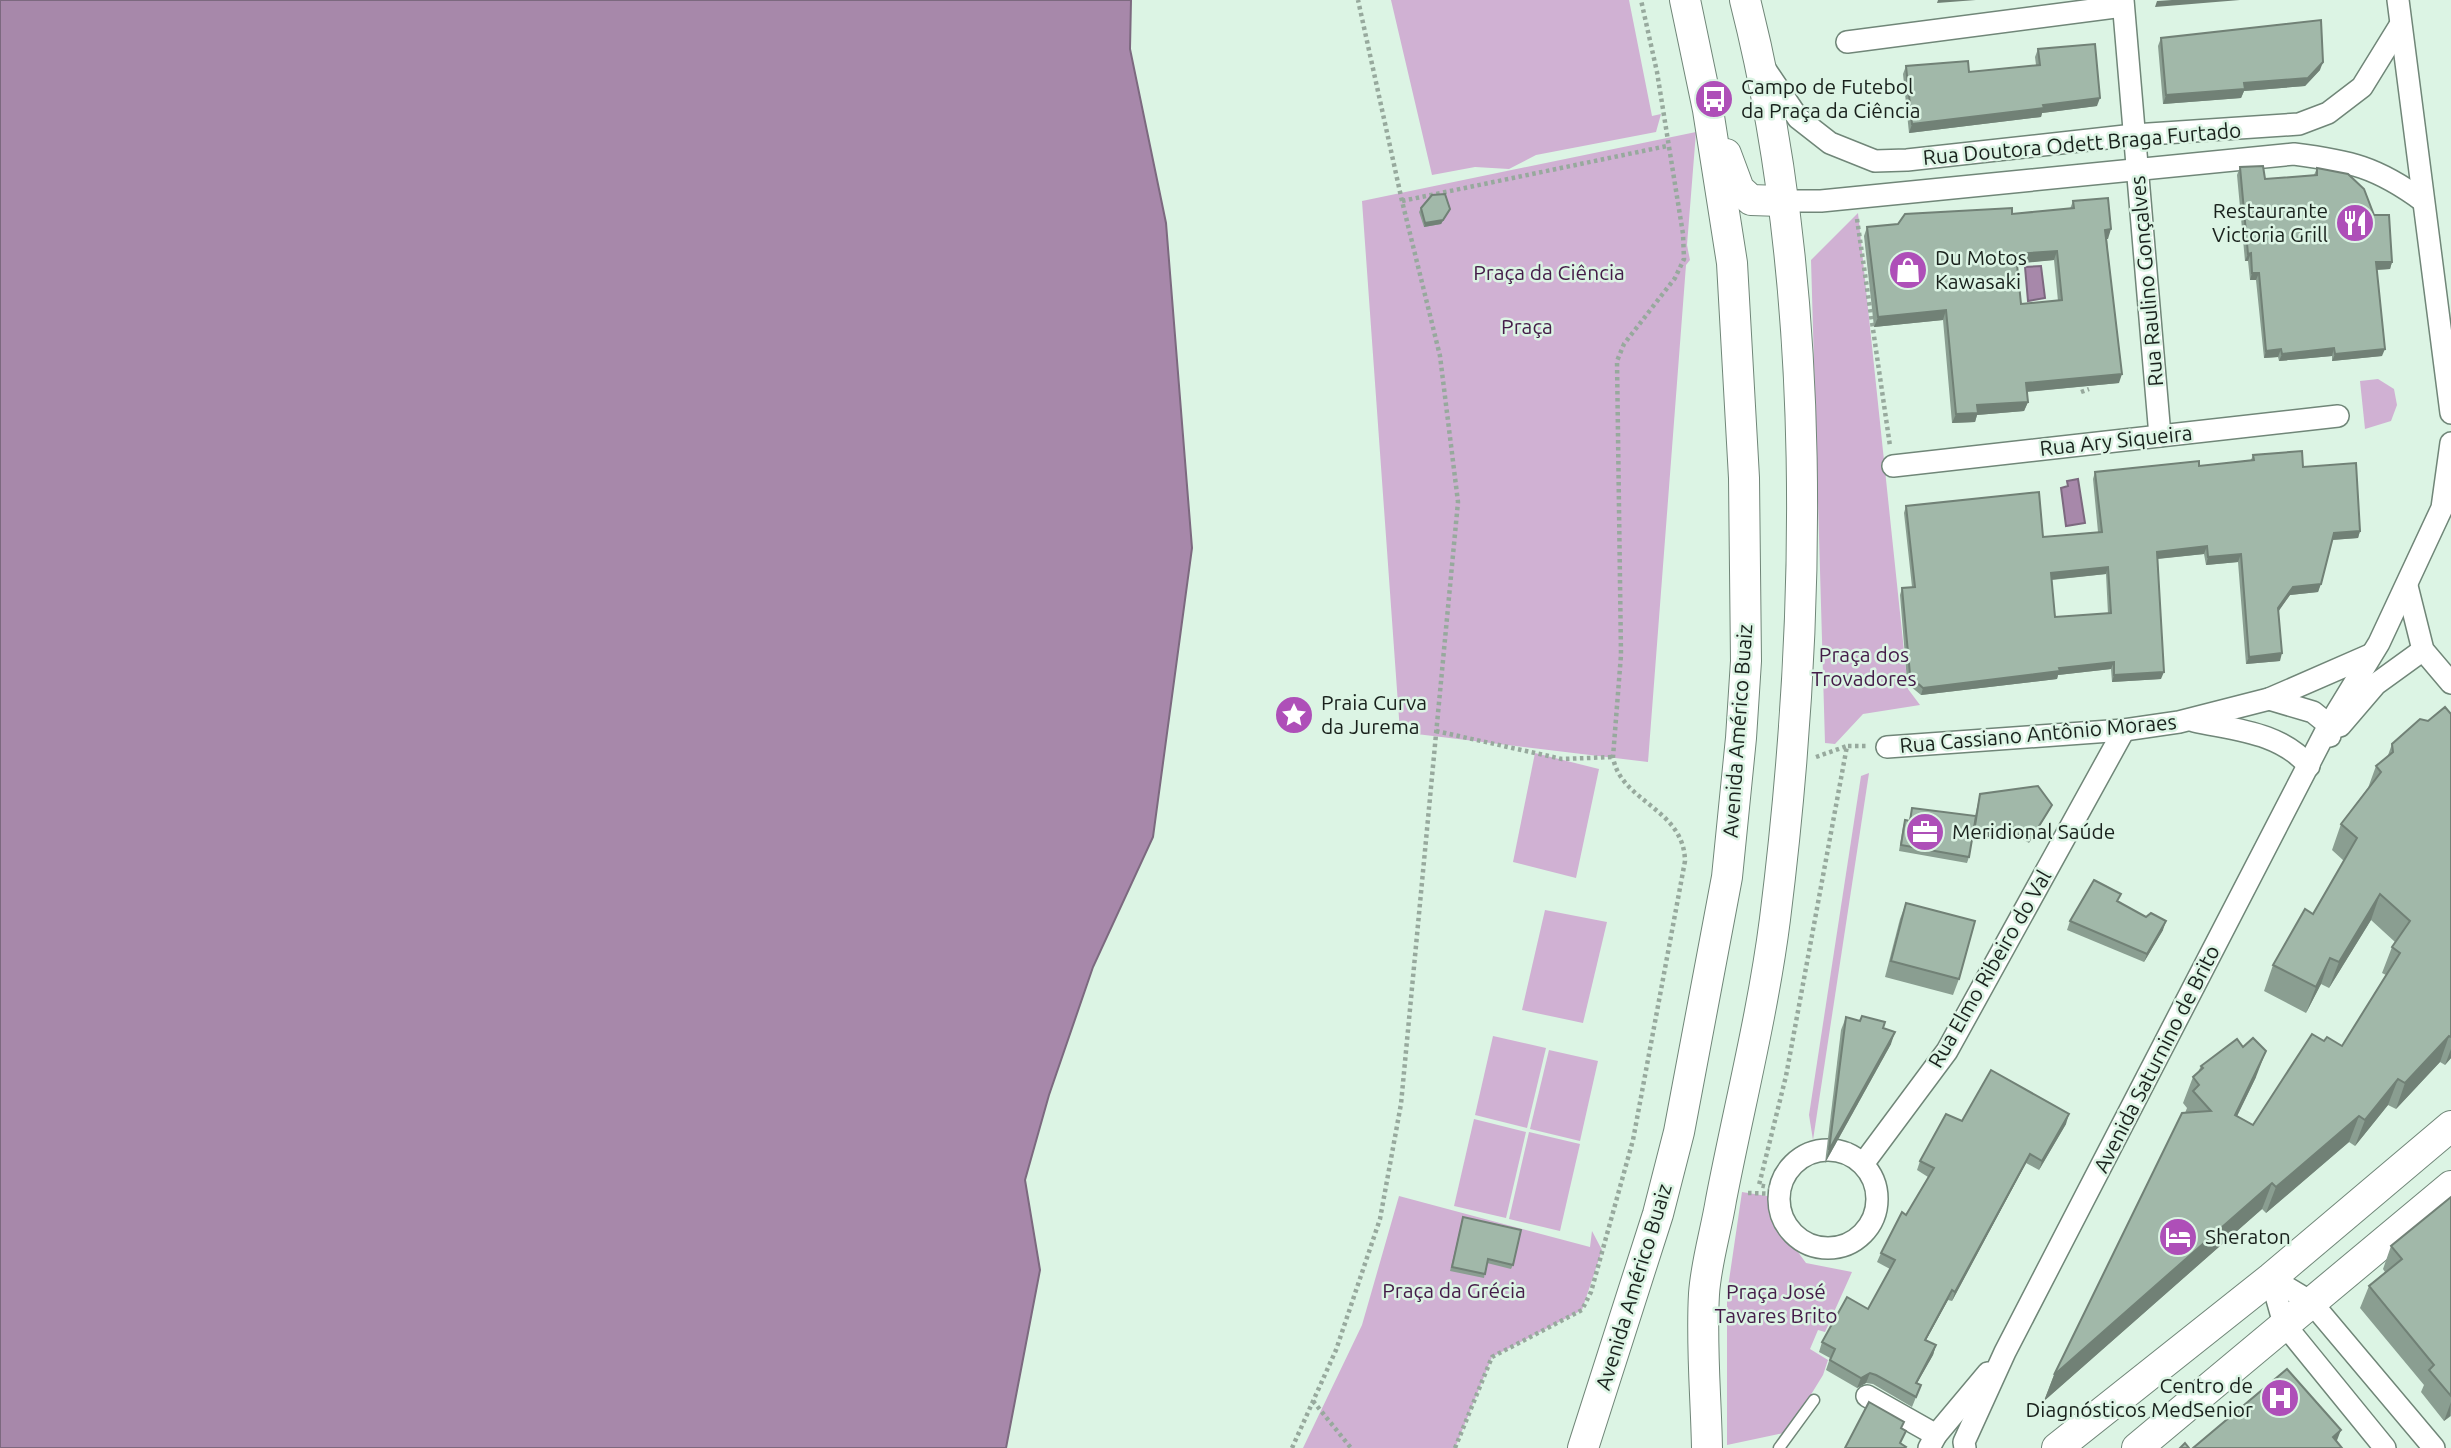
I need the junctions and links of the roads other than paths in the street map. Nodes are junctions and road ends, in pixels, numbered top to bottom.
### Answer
1 (1685, 0) edge
2 (1745, 0) edge
3 (2398, 0) edge
4 (2123, 3) edge
5 (2399, 27) junction
6 (1694, 39) junction
7 (1847, 42) dead end
8 (1761, 64) junction
9 (2134, 135) junction
10 (2137, 169) junction
11 (1783, 201) junction
12 (2423, 201) junction
13 (2451, 413) edge
14 (2338, 415) dead end
15 (2160, 436) junction
16 (2451, 443) edge
17 (1893, 466) road end
18 (2449, 472) edge
19 (2407, 586) junction
20 (2423, 650) junction
21 (2370, 655) junction
22 (2451, 683) edge
23 (2269, 699) junction
24 (2188, 719) junction
25 (2124, 730) junction
26 (2330, 731) junction
27 (1887, 747) road end
28 (2309, 766) junction
29 (2451, 1126) edge
30 (1859, 1154) junction
31 (2451, 1186) edge
32 (2271, 1278) junction
33 (2311, 1302) junction
34 (2284, 1324) junction
35 (2005, 1352) junction
36 (1867, 1396) dead end
37 (1814, 1400) dead end
38 (1932, 1442) edge
39 (1707, 1447) edge
40 (2431, 1447) edge
41 (1583, 1448) edge
42 (1780, 1448) edge
43 (1965, 1448) edge
44 (2057, 1448) edge
45 (2137, 1448) edge
46 (2385, 1448) edge

1 - 6 main road, Avenida Américo Buaiz
2 - 8 main road
3 - 5 street
4 - 7 street
4 - 9 street, Rua Raulino Gonçalves
5 - 9 street, Rua Doutora Odett Braga Furtado
5 - 12 street
6 - 11 main road
6 - 41 main road, Avenida Américo Buaiz
8 - 9 street, Rua Doutora Odett Braga Furtado
8 - 11 main road
9 - 10 street, Rua Raulino Gonçalves
10 - 11 street, Rua Doutora Odett Braga Furtado
10 - 12 street, Rua Doutora Odett Braga Furtado
10 - 15 street, Rua Raulino Gonçalves
11 - 39 main road
12 - 13 street
14 - 15 street, Rua Ary Siqueira
15 - 17 street, Rua Ary Siqueira
16 - 18 street, Avenida Saturnino de Brito
18 - 19 street, Avenida Saturnino de Brito
19 - 20 street
19 - 21 street, Avenida Saturnino de Brito
20 - 22 street
20 - 26 street, Avenida Saturnino de Brito
21 - 23 street, Rua Cassiano Antônio Moraes
21 - 26 street, Avenida Saturnino de Brito
23 - 24 street, Rua Cassiano Antônio Moraes
23 - 26 street
24 - 25 street, Rua Cassiano Antônio Moraes
24 - 28 street, Rua Cassiano Antônio Moraes
25 - 27 street, Rua Cassiano Antônio Moraes
25 - 30 street, Rua Elmo Ribeiro do Val
26 - 28 street, Avenida Saturnino de Brito
28 - 35 street, Avenida Saturnino de Brito
29 - 32 main road
30 - 30 street
31 - 33 main road
32 - 33 street
32 - 34 street
32 - 44 main road
33 - 34 main road
33 - 40 street
34 - 45 main road
34 - 46 street
35 - 38 street, Avenida Saturnino de Brito
35 - 43 street, Avenida Saturnino de Brito
36 - 38 street
37 - 42 lane

